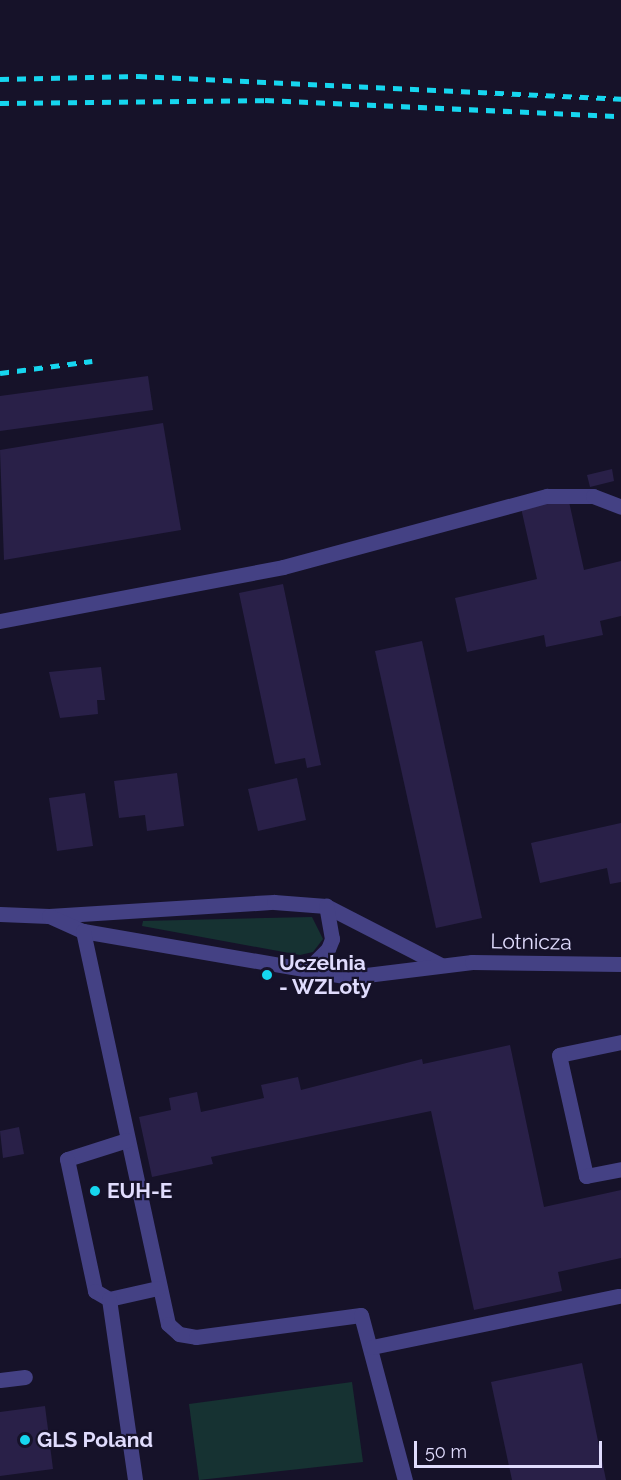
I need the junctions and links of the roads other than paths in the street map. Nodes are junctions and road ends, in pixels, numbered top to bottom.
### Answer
1 (621, 507) edge
2 (0, 621) edge
3 (326, 906) junction
4 (0, 914) edge
5 (49, 916) junction
6 (83, 931) junction
7 (621, 963) edge
8 (441, 965) junction
9 (306, 971) junction
10 (621, 1042) edge
11 (127, 1140) junction
12 (621, 1169) edge
13 (158, 1288) junction
14 (620, 1296) dead end
15 (109, 1299) junction
16 (372, 1347) junction
17 (25, 1377) dead end
18 (0, 1380) edge
19 (135, 1480) edge
20 (405, 1480) edge

1 - 2 street
3 - 5 street
3 - 8 street, Lotnicza
3 - 9 street
4 - 5 street
5 - 6 street, Lotnicza
6 - 9 street, Lotnicza
6 - 11 street
7 - 8 street, Lotnicza
8 - 9 street, Lotnicza
10 - 12 street
11 - 13 street
11 - 15 street
13 - 15 street
13 - 16 street
14 - 16 street
15 - 19 street
16 - 20 street
17 - 18 street

